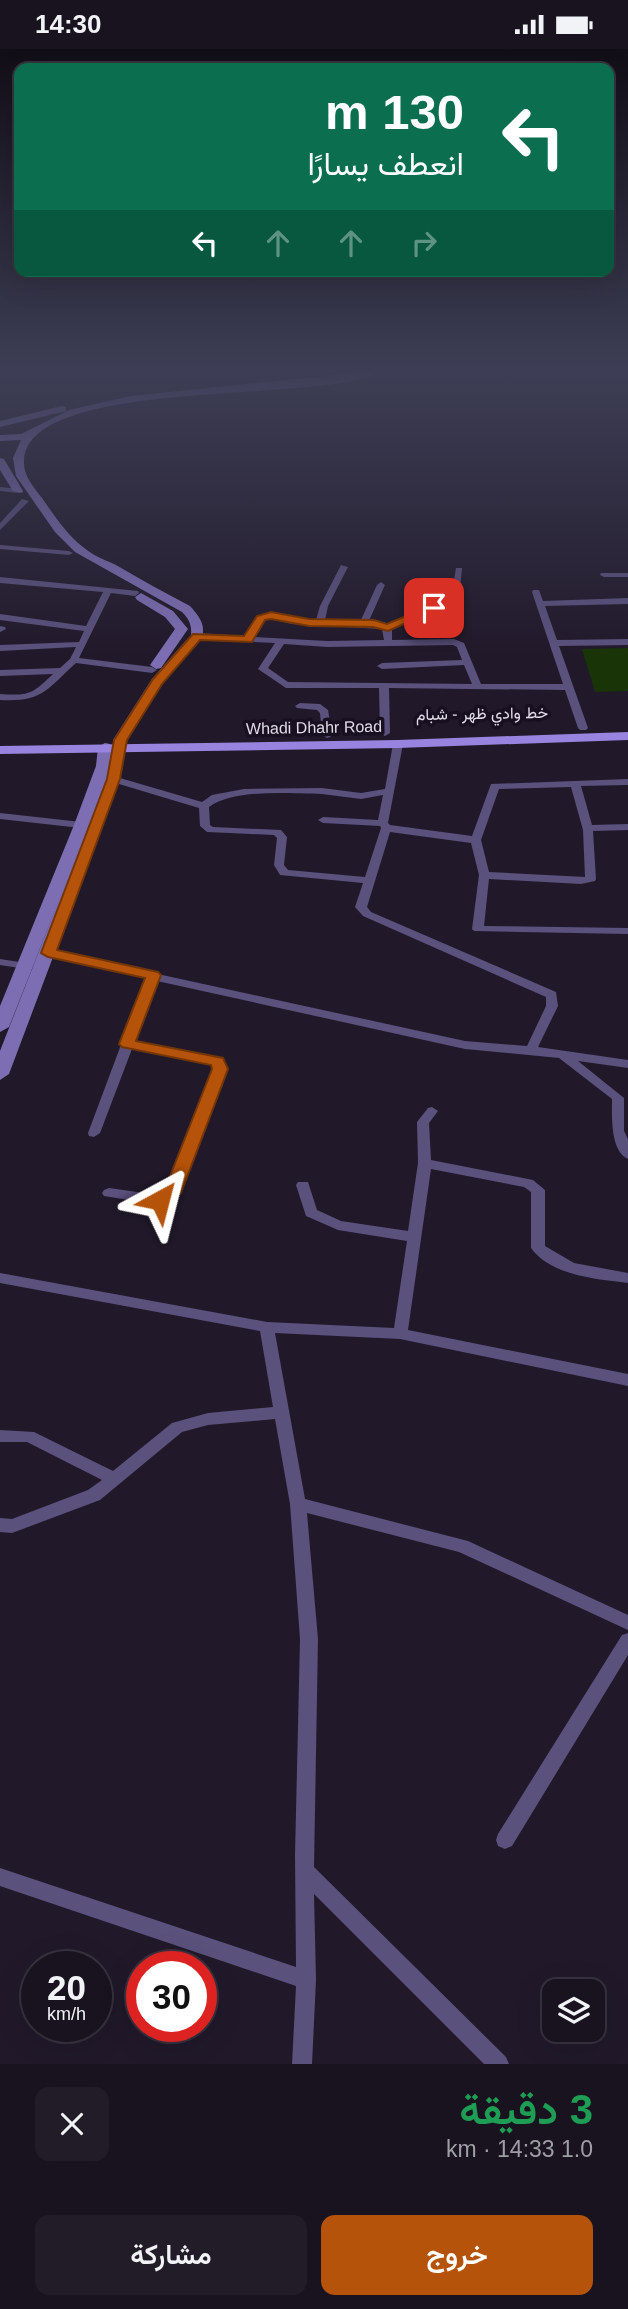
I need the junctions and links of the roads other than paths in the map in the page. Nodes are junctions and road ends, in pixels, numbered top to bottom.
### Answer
1 (4, 467) edge
2 (18, 467) edge
3 (0, 489) edge
4 (22, 496) junction
5 (0, 528) edge
6 (0, 547) edge
7 (69, 553) junction
8 (344, 567) dead end
9 (459, 570) dead end
10 (604, 575) dead end
11 (628, 575) edge
12 (0, 580) edge
13 (381, 585) dead end
14 (108, 591) junction
15 (536, 592) dead end
16 (135, 593) junction
17 (628, 601) edge
18 (540, 604) junction
19 (0, 617) edge
20 (320, 622) junction
21 (363, 624) junction
22 (388, 628) junction
23 (90, 629) junction
24 (197, 636) junction
25 (247, 639) junction
26 (281, 641) junction
27 (628, 642) edge
28 (83, 643) junction
29 (553, 643) junction
30 (388, 644) junction
31 (0, 648) edge
32 (74, 660) junction
33 (468, 662) junction
34 (383, 666) dead end
35 (152, 670) junction
36 (61, 671) junction
37 (0, 673) edge
38 (384, 685) junction
39 (477, 685) junction
40 (567, 687) junction
41 (0, 697) edge
42 (300, 706) dead end
43 (628, 727) edge
44 (583, 728) junction
45 (385, 733) junction
46 (327, 735) junction
47 (628, 736) edge
48 (0, 741) edge
49 (113, 743) junction
50 (398, 744) junction
51 (0, 750) edge
52 (113, 779) junction
53 (628, 782) edge
54 (575, 784) junction
55 (388, 791) junction
56 (204, 806) junction
57 (0, 816) edge
58 (323, 820) dead end
59 (81, 825) junction
60 (384, 826) junction
61 (628, 827) edge
62 (587, 828) junction
63 (476, 840) junction
64 (484, 875) junction
65 (368, 880) junction
66 (628, 930) edge
67 (48, 953) junction
68 (0, 962) edge
69 (26, 966) junction
70 (153, 975) junction
71 (0, 1027) edge
72 (127, 1044) junction
73 (531, 1050) junction
74 (564, 1056) junction
75 (628, 1064) edge
76 (0, 1074) edge
77 (432, 1111) dead end
78 (94, 1133) dead end
79 (628, 1155) edge
80 (425, 1163) junction
81 (303, 1185) dead end
82 (108, 1193) dead end
83 (414, 1237) junction
84 (0, 1278) edge
85 (628, 1279) edge
86 (267, 1327) junction
87 (400, 1334) junction
88 (628, 1380) edge
89 (282, 1412) junction
90 (0, 1436) edge
91 (113, 1478) junction
92 (298, 1504) junction
93 (0, 1525) edge
94 (628, 1623) edge
95 (628, 1640) edge
96 (505, 1840) dead end
97 (304, 1871) junction
98 (0, 1877) edge
99 (306, 1980) junction
100 (302, 2064) edge
101 (499, 2064) edge

1 - 4 street
2 - 24 street
3 - 4 street
4 - 5 street
4 - 7 street
6 - 7 street
7 - 16 street
8 - 20 street
9 - 22 street
10 - 11 street
12 - 14 street
13 - 21 street
14 - 16 street
14 - 23 street
15 - 18 street
16 - 35 street
17 - 18 street
18 - 29 street
19 - 23 street
20 - 21 street
20 - 25 street
21 - 22 street
22 - 30 street
23 - 28 street
24 - 25 street
24 - 49 street
25 - 26 street
26 - 30 street
26 - 38 street
27 - 29 street
28 - 31 street
28 - 32 street
29 - 40 street
30 - 33 street
32 - 35 street
32 - 36 street
33 - 34 street
33 - 39 street
35 - 49 street
36 - 37 street
36 - 41 street
38 - 39 street
38 - 45 street
39 - 40 street
40 - 44 street
42 - 46 street
43 - 44 main road, خط وادي ظهر - شبام
44 - 45 main road, خط وادي ظهر - شبام
45 - 46 main road, خط وادي ظهر - شبام
46 - 49 main road, خط وادي ظهر - شبام
47 - 50 main road, Whadi Dhahr Road
48 - 49 main road, خط وادي ظهر - شبام
49 - 50 main road, Whadi Dhahr Road
49 - 51 main road, Whadi Dhahr Road
49 - 52 street
49 - 59 street
50 - 55 street
52 - 56 street
52 - 67 street
53 - 54 street
54 - 62 street
54 - 63 street
55 - 56 street
55 - 60 street
56 - 65 street
57 - 59 street
58 - 60 street
59 - 69 street
60 - 63 street
60 - 65 street
61 - 62 street
62 - 64 street
63 - 64 street
64 - 66 street
65 - 73 street
67 - 70 street
67 - 76 street
68 - 69 street
69 - 71 street
70 - 72 street
70 - 73 street
72 - 78 street
72 - 82 street
73 - 74 street
74 - 75 street
74 - 79 street
77 - 80 street
80 - 83 street
80 - 85 street
81 - 83 street
83 - 87 street
84 - 86 street
86 - 87 street
86 - 89 street
87 - 88 street
89 - 91 street
89 - 92 street
90 - 91 street
91 - 93 street
92 - 94 street
92 - 97 street
95 - 96 street
97 - 99 street
97 - 101 street
98 - 99 street
99 - 100 street

